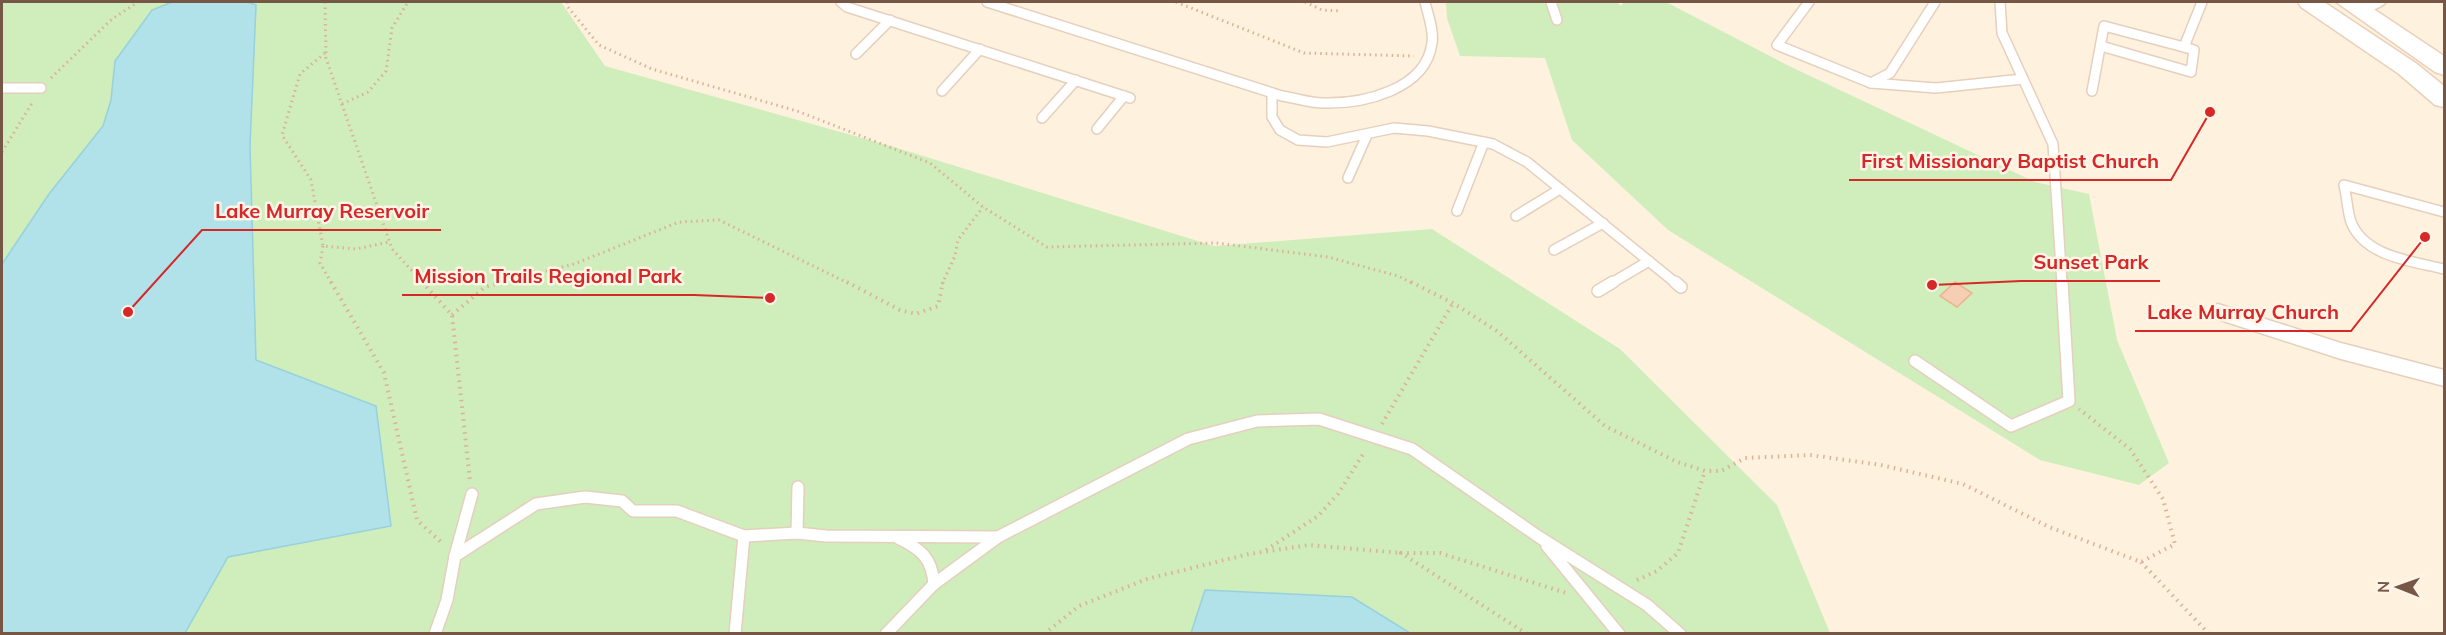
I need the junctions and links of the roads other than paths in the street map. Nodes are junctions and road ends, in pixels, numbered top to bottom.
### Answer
1 (841, 2) edge
2 (987, 2) edge
3 (1425, 2) edge
4 (1551, 2) edge
5 (1809, 2) edge
6 (1935, 2) edge
7 (2000, 2) edge
8 (2202, 2) edge
9 (2309, 2) edge
10 (2362, 4) edge
11 (890, 20) junction
12 (1557, 20) dead end
13 (2101, 46) junction
14 (2184, 47) junction
15 (980, 49) junction
16 (856, 54) dead end
17 (2445, 67) edge
18 (2023, 79) junction
19 (1076, 80) junction
20 (1870, 83) junction
21 (2, 88) edge
22 (41, 88) road end
23 (942, 91) dead end
24 (2092, 91) dead end
25 (1272, 93) junction
26 (2445, 99) edge
27 (1042, 118) dead end
28 (1097, 129) dead end
29 (1367, 135) junction
30 (1484, 142) junction
31 (1348, 178) dead end
32 (1560, 189) junction
33 (1457, 211) dead end
34 (2445, 212) edge
35 (1516, 216) dead end
36 (1603, 224) junction
37 (1554, 250) dead end
38 (1649, 261) junction
39 (2445, 269) edge
40 (1681, 287) dead end
41 (1598, 291) dead end
42 (2218, 312) dead end
43 (1914, 361) dead end
44 (2445, 378) edge
45 (798, 487) dead end
46 (472, 494) road end
47 (797, 533) junction
48 (744, 536) junction
49 (896, 536) junction
50 (998, 537) junction
51 (1539, 537) junction
52 (455, 556) junction
53 (934, 584) junction
54 (435, 633) edge
55 (735, 633) edge
56 (886, 633) edge
57 (1619, 633) edge
58 (1680, 633) edge

1 - 11 lane
2 - 25 lane
3 - 25 lane
4 - 12 lane
5 - 20 lane
6 - 20 lane
7 - 18 lane
8 - 14 lane
9 - 26 main road
10 - 17 main road
11 - 15 lane
11 - 16 lane
13 - 14 lane
13 - 14 lane
13 - 24 lane
15 - 19 lane
15 - 23 lane
18 - 20 lane
18 - 43 lane
19 - 27 lane
19 - 28 lane
21 - 22 lane
25 - 29 lane
29 - 30 lane
29 - 31 lane
30 - 32 lane
30 - 33 lane
32 - 35 lane
32 - 36 lane
34 - 39 lane
36 - 37 lane
36 - 38 lane
38 - 40 lane
38 - 41 lane
42 - 44 street
45 - 47 lane
46 - 52 lane
47 - 48 lane
47 - 49 lane
48 - 52 lane
48 - 55 lane
49 - 50 lane
49 - 53 lane
50 - 51 lane
50 - 53 lane
51 - 57 lane
51 - 58 lane
52 - 54 lane
53 - 56 lane

